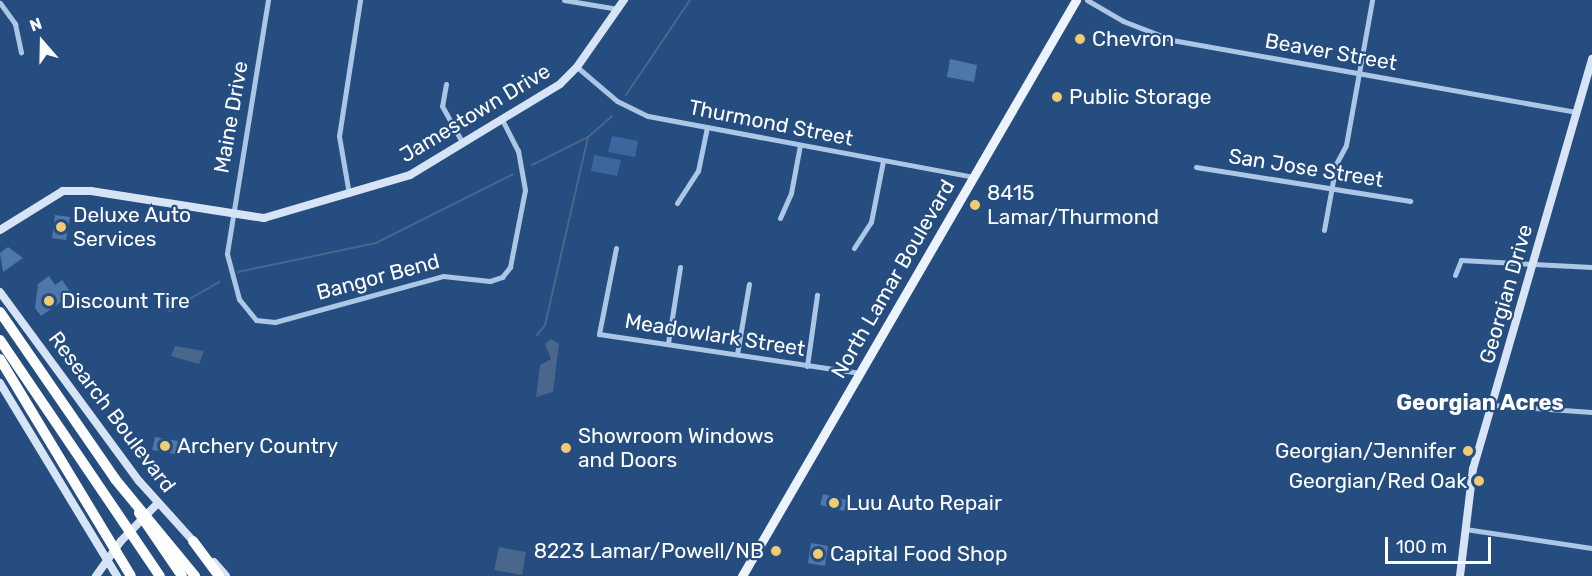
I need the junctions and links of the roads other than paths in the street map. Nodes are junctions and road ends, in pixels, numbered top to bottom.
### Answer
1 (267, 0) edge
2 (360, 0) edge
3 (564, 0) edge
4 (624, 0) edge
5 (1076, 0) edge
6 (1088, 0) edge
7 (1372, 0) edge
8 (0, 3) edge
9 (618, 9) junction
10 (21, 52) dead end
11 (1592, 59) edge
12 (577, 68) junction
13 (1359, 74) junction
14 (446, 84) dead end
15 (1576, 112) junction
16 (502, 118) junction
17 (707, 127) junction
18 (462, 142) junction
19 (800, 145) junction
20 (883, 161) junction
21 (1196, 167) dead end
22 (973, 177) junction
23 (1330, 189) junction
24 (349, 196) junction
25 (1410, 201) dead end
26 (677, 203) dead end
27 (231, 214) junction
28 (780, 218) dead end
29 (0, 230) edge
30 (1324, 230) dead end
31 (228, 240) joint
32 (616, 248) dead end
33 (854, 248) dead end
34 (1534, 263) junction
35 (680, 267) dead end
36 (1592, 267) edge
37 (1455, 275) dead end
38 (749, 284) dead end
39 (0, 292) edge
40 (817, 295) dead end
41 (0, 312) edge
42 (0, 340) edge
43 (668, 343) junction
44 (737, 354) junction
45 (0, 359) edge
46 (807, 366) junction
47 (860, 373) junction
48 (0, 383) edge
49 (1492, 405) junction
50 (1592, 412) edge
51 (115, 478) junction
52 (158, 504) junction
53 (1465, 529) junction
54 (193, 541) junction
55 (1592, 548) edge
56 (107, 558) junction
57 (96, 576) edge
58 (117, 576) edge
59 (131, 576) edge
60 (160, 576) edge
61 (182, 576) edge
62 (195, 576) edge
63 (219, 576) edge
64 (226, 576) edge
65 (742, 576) edge
66 (1460, 576) edge

1 - 27 street, Maine Drive
2 - 24 street
3 - 9 street
4 - 9 street, Jamestown Drive
5 - 22 main road, North Lamar Boulevard
6 - 13 street, Beaver Street
7 - 13 street
8 - 10 street
9 - 12 street, Jamestown Drive
11 - 15 street, Georgian Drive
12 - 16 street, Jamestown Drive
12 - 17 street, Thurmond Street
13 - 15 street, Beaver Street
13 - 23 street
14 - 18 street
15 - 34 street, Georgian Drive
16 - 18 street, Jamestown Drive
16 - 31 street, Bangor Bend
17 - 19 street, Thurmond Street
17 - 26 street
18 - 24 street, Jamestown Drive
19 - 20 street, Thurmond Street
19 - 28 street
20 - 22 street, Thurmond Street
20 - 33 street
21 - 23 street, San Jose Street
22 - 47 main road, North Lamar Boulevard
23 - 25 street, San Jose Street
23 - 30 street
24 - 27 street, Jamestown Drive
27 - 29 street, Jamestown Drive
27 - 31 street, Maine Drive
32 - 43 street, Meadowlark Street
34 - 36 street
34 - 37 street
34 - 49 street, Georgian Drive
35 - 43 street
38 - 44 street
39 - 52 street, Research Boulevard
40 - 46 street
41 - 51 highway
42 - 60 highway, bridge
43 - 44 street, Meadowlark Street
44 - 46 street, Meadowlark Street
45 - 59 highway, bridge
46 - 47 street, Meadowlark Street
47 - 65 main road, North Lamar Boulevard
48 - 56 street
49 - 50 street
49 - 53 street, Georgian Drive
51 - 61 highway, bridge
51 - 62 highway, bridge
52 - 54 street, Research Boulevard
52 - 56 street
53 - 55 street
53 - 66 street, Georgian Drive
54 - 63 highway
54 - 64 street, Research Boulevard
56 - 57 street
56 - 58 street

